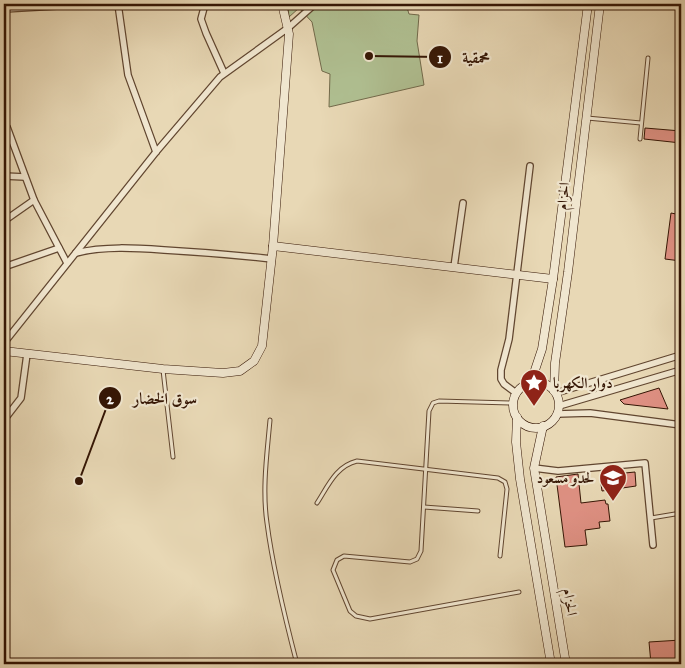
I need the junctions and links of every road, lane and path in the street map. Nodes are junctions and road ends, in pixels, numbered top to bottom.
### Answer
1 (92, 4) edge
2 (118, 4) edge
3 (282, 4) edge
4 (315, 4) edge
5 (588, 4) edge
6 (600, 4) edge
7 (203, 5) edge
8 (4, 9) edge
9 (288, 28) junction
10 (648, 58) dead end
11 (224, 73) junction
12 (585, 118) junction
13 (642, 123) junction
14 (4, 127) edge
15 (640, 139) dead end
16 (156, 152) junction
17 (530, 166) dead end
18 (4, 176) edge
19 (24, 177) junction
20 (34, 200) junction
21 (463, 203) dead end
22 (5, 219) edge
23 (273, 246) junction
24 (59, 248) junction
25 (76, 253) junction
26 (272, 259) junction
27 (67, 263) junction
28 (4, 267) edge
29 (454, 267) junction
30 (568, 272) junction
31 (517, 274) junction
32 (554, 274) junction
33 (4, 343) edge
34 (4, 351) edge
35 (27, 354) junction
36 (681, 355) edge
37 (163, 369) junction
38 (681, 370) edge
39 (531, 382) junction
40 (555, 392) junction
41 (516, 393) junction
42 (513, 403) junction
43 (558, 410) junction
44 (517, 418) junction
45 (4, 420) edge
46 (270, 420) dead end
47 (681, 425) edge
48 (543, 426) junction
49 (173, 456) dead end
50 (534, 468) junction
51 (426, 470) junction
52 (317, 503) dead end
53 (424, 507) junction
54 (478, 511) dead end
55 (681, 513) edge
56 (650, 518) junction
57 (653, 545) dead end
58 (500, 556) dead end
59 (519, 592) dead end
60 (297, 664) edge
61 (551, 664) edge
62 (566, 664) edge

1 - 8 street
2 - 16 street
3 - 9 main road
4 - 9 street
5 - 32 main road, الحزام
6 - 12 main road, الحزام
7 - 11 street
9 - 11 street
9 - 23 main road
10 - 13 lane
11 - 16 street
12 - 13 lane
12 - 30 main road, الحزام
13 - 15 lane
14 - 19 street
16 - 25 street
17 - 31 street
18 - 19 street
19 - 20 street
20 - 22 street
20 - 24 street
21 - 29 street
23 - 26 main road
23 - 29 main road
24 - 27 street
24 - 28 street
25 - 26 street
25 - 27 street
26 - 37 main road
27 - 33 street
29 - 31 main road
30 - 32 main road
30 - 40 main road, الحزام
31 - 32 main road
31 - 41 street
32 - 39 main road, الحزام
34 - 35 main road
35 - 37 main road
35 - 45 street
36 - 40 street
37 - 49 lane
38 - 43 street
39 - 40 main road
39 - 41 main road
40 - 43 main road
41 - 42 main road
42 - 44 main road
42 - 51 lane
43 - 47 street
43 - 48 main road
44 - 48 main road
44 - 61 main road
46 - 60 lane
48 - 50 main road, الحزام
50 - 56 street
50 - 62 main road, الحزام
51 - 52 lane
51 - 53 lane
51 - 58 lane
53 - 54 lane
53 - 59 lane
55 - 56 lane
56 - 57 street

